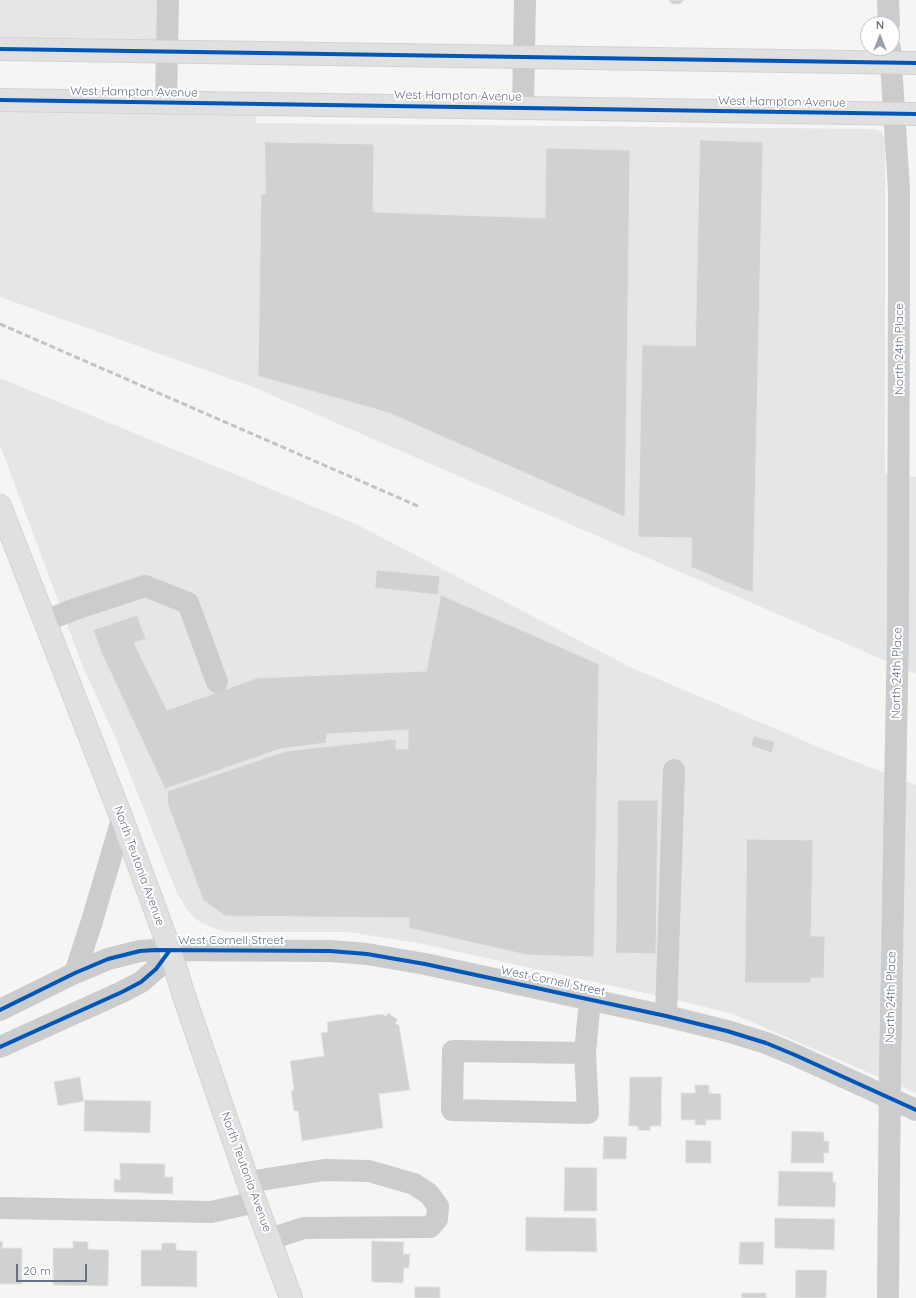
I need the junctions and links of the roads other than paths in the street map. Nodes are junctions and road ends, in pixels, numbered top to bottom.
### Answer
1 (168, 0) edge
2 (525, 0) edge
3 (888, 0) edge
4 (889, 16) edge
5 (0, 49) edge
6 (167, 52) junction
7 (860, 55) edge
8 (890, 56) edge
9 (893, 56) edge
10 (524, 57) junction
11 (916, 63) edge
12 (0, 100) edge
13 (166, 102) junction
14 (524, 107) junction
15 (894, 114) junction
16 (916, 114) edge
17 (907, 282) edge
18 (907, 451) edge
19 (0, 506) edge
20 (45, 621) junction
21 (217, 682) dead end
22 (674, 770) dead end
23 (122, 819) junction
24 (170, 950) junction
25 (75, 973) junction
26 (590, 1000) junction
27 (0, 1010) edge
28 (666, 1016) junction
29 (0, 1047) edge
30 (585, 1053) junction
31 (890, 1098) junction
32 (916, 1110) edge
33 (248, 1182) junction
34 (256, 1202) junction
35 (0, 1208) edge
36 (270, 1238) junction
37 (291, 1298) edge
38 (888, 1298) edge

1 - 6 street
2 - 10 street
3 - 4 street
5 - 6 main road
6 - 10 main road
6 - 13 street
7 - 10 main road
8 - 15 street, North 24th Place
9 - 11 main road
10 - 14 street
12 - 13 main road, West Hampton Avenue
13 - 14 main road, West Hampton Avenue
14 - 15 main road, West Hampton Avenue
15 - 16 main road, West Hampton Avenue
15 - 17 street, North 24th Place
17 - 18 street, North 24th Place
18 - 31 street, North 24th Place
19 - 20 main road, North Teutonia Avenue
20 - 21 street
20 - 23 main road, North Teutonia Avenue
22 - 28 street
23 - 24 main road, North Teutonia Avenue
23 - 25 street
24 - 25 street, West Cornell Street
24 - 26 street, West Cornell Street
24 - 29 street, West Cornell Street
24 - 33 main road, North Teutonia Avenue
25 - 27 street, West Cornell Street
26 - 28 street, West Cornell Street
26 - 30 street
28 - 31 street, West Cornell Street
30 - 30 street
31 - 32 street, West Cornell Street
31 - 38 street, North 24th Place
33 - 34 main road, North Teutonia Avenue
33 - 36 street
34 - 35 street
34 - 36 main road, North Teutonia Avenue
36 - 37 main road, North Teutonia Avenue

